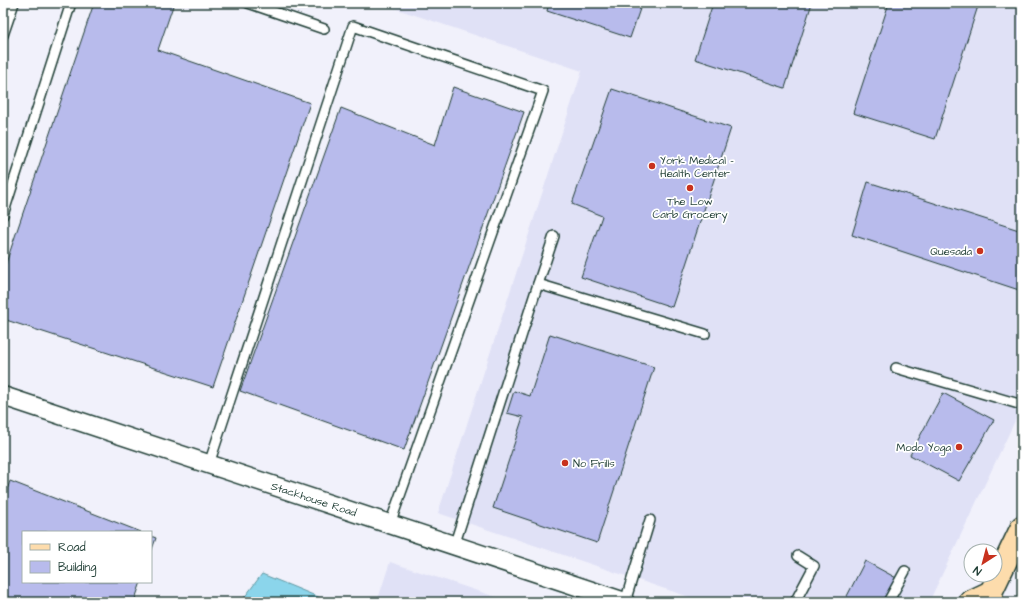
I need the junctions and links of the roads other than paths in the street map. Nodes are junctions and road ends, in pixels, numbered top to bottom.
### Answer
1 (14, 3) edge
2 (71, 3) edge
3 (248, 3) edge
4 (324, 29) dead end
5 (3, 35) edge
6 (3, 215) edge
7 (554, 236) dead end
8 (538, 284) junction
9 (705, 334) dead end
10 (896, 368) dead end
11 (3, 396) edge
12 (1022, 405) edge
13 (209, 464) junction
14 (650, 520) dead end
15 (390, 524) junction
16 (1022, 527) edge
17 (454, 546) junction
18 (798, 556) dead end
19 (904, 570) dead end
20 (992, 597) edge
21 (617, 601) edge
22 (795, 602) edge
23 (888, 602) edge
24 (970, 602) edge

1 - 5 lane
2 - 6 lane
3 - 4 lane
7 - 8 lane
8 - 9 lane
8 - 17 lane
10 - 12 lane
11 - 13 street, Stackhouse Road
13 - 15 street, Stackhouse Road
13 - 15 lane
14 - 21 lane
15 - 17 street, Stackhouse Road
16 - 20 main road
17 - 21 street, Stackhouse Road
18 - 22 lane
19 - 23 lane
20 - 24 main road

